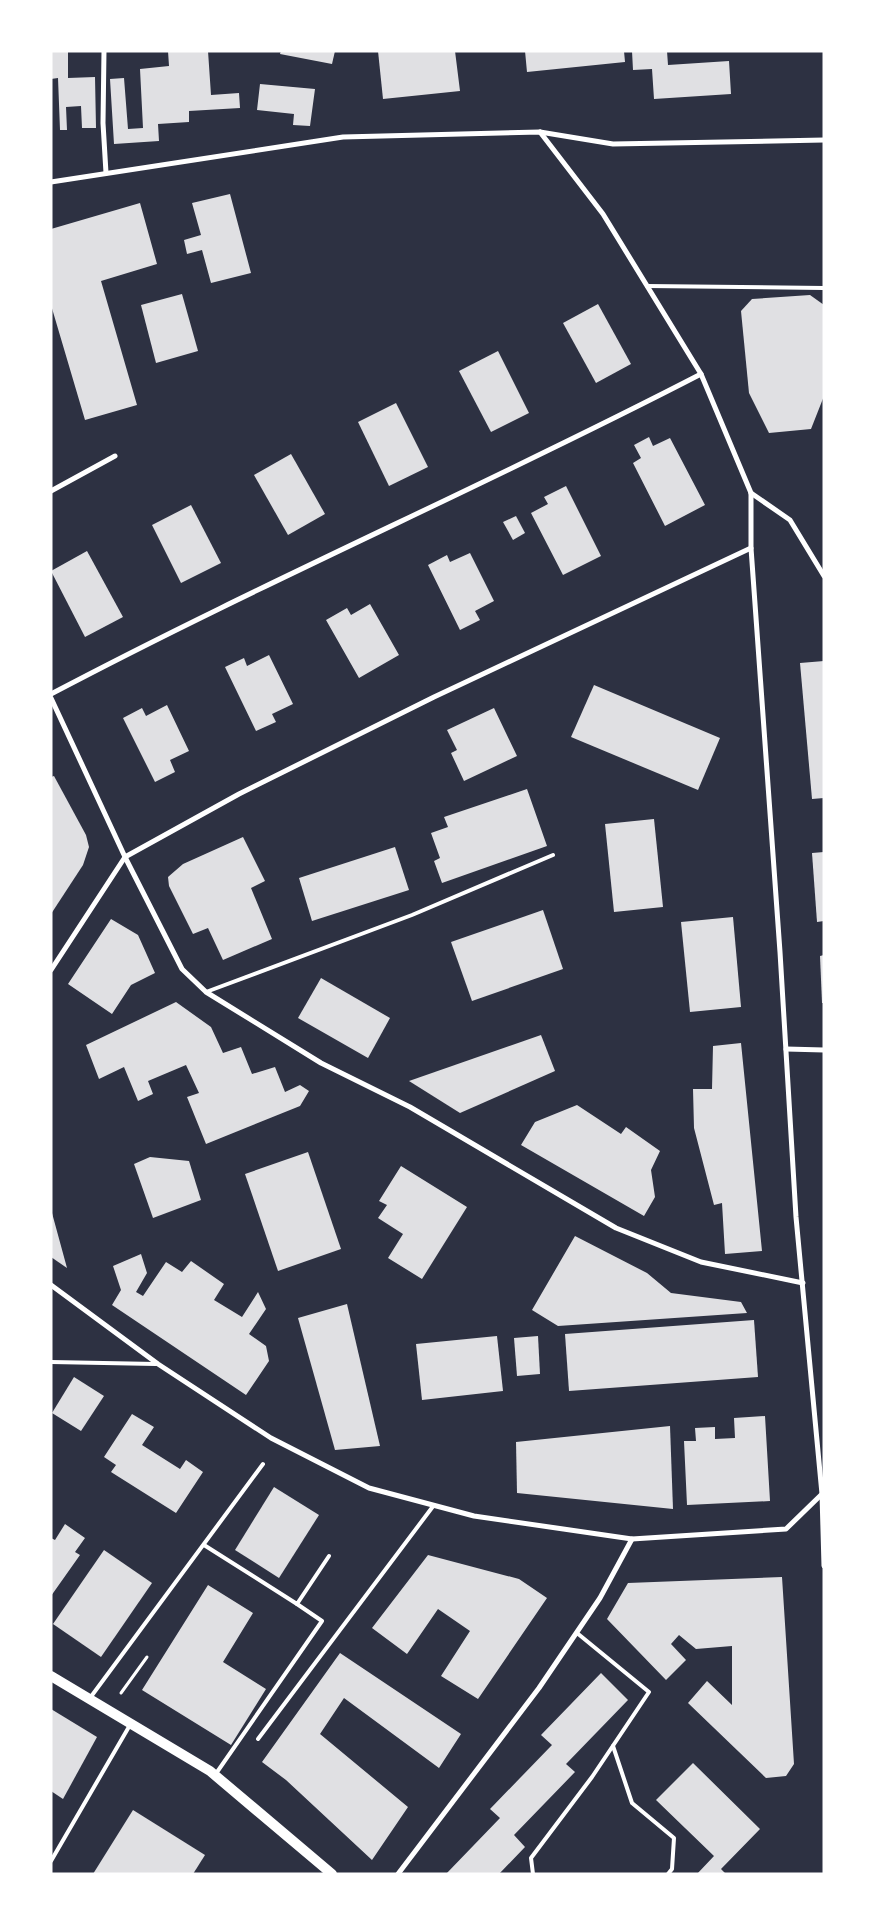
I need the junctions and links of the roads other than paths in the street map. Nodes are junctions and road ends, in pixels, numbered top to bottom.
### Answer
1 (104, 51) edge
2 (540, 132) junction
3 (824, 140) edge
4 (106, 173) junction
5 (51, 182) edge
6 (647, 286) junction
7 (824, 288) edge
8 (701, 374) junction
9 (115, 456) dead end
10 (51, 491) edge
11 (751, 493) junction
12 (751, 548) junction
13 (824, 576) edge
14 (51, 694) edge
15 (51, 698) edge
16 (553, 855) dead end
17 (125, 857) junction
18 (51, 970) edge
19 (206, 992) junction
20 (786, 1049) junction
21 (824, 1050) edge
22 (803, 1283) junction
23 (51, 1285) edge
24 (51, 1362) edge
25 (158, 1364) junction
26 (263, 1464) dead end
27 (823, 1494) edge
28 (434, 1505) junction
29 (632, 1539) junction
30 (204, 1545) junction
31 (329, 1556) dead end
32 (824, 1566) edge
33 (298, 1604) junction
34 (577, 1633) junction
35 (52, 1677) edge
36 (90, 1698) junction
37 (131, 1723) junction
38 (258, 1739) dead end
39 (613, 1746) junction
40 (215, 1775) junction
41 (51, 1861) edge
42 (332, 1874) edge
43 (398, 1874) edge
44 (533, 1874) edge
45 (668, 1874) edge

1 - 4 street
2 - 3 street
2 - 4 street
2 - 6 street
4 - 5 street
6 - 7 lane
6 - 8 street
8 - 11 street
8 - 14 street
9 - 10 street
11 - 12 street
11 - 13 street
12 - 17 street
12 - 20 street
15 - 17 street
16 - 19 lane
17 - 18 street
17 - 19 street
19 - 22 street
20 - 21 street
20 - 22 street
22 - 27 street
23 - 25 street
24 - 25 lane
25 - 28 street
26 - 30 lane
27 - 29 street
27 - 32 street
28 - 29 street
28 - 38 lane
29 - 34 street
30 - 33 lane
30 - 36 lane
31 - 33 lane
33 - 40 lane
34 - 39 lane
34 - 43 street
35 - 36 main road
36 - 37 main road
37 - 40 main road
37 - 41 lane
39 - 44 lane
39 - 45 lane
40 - 42 main road

